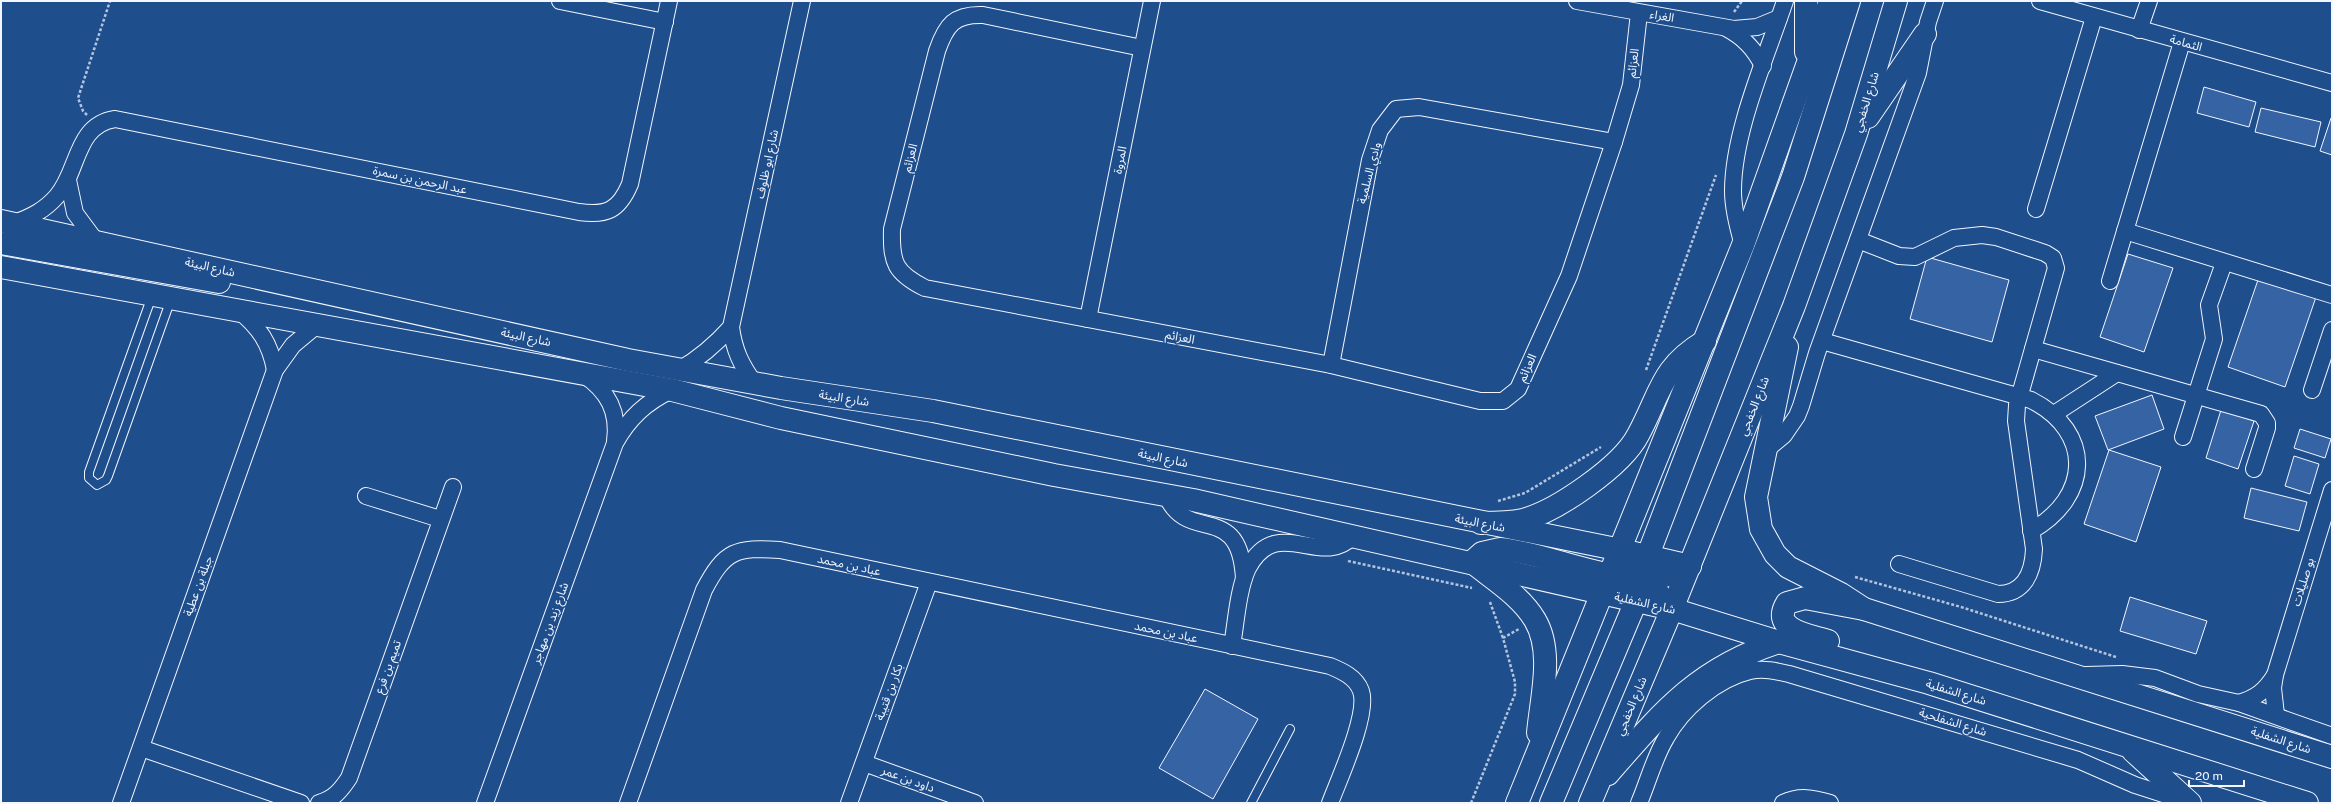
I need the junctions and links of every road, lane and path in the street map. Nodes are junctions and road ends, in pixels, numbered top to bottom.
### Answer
1 (110, 1) edge
2 (560, 1) edge
3 (669, 1) edge
4 (802, 1) edge
5 (1152, 1) edge
6 (1578, 1) edge
7 (1742, 1) edge
8 (1784, 1) edge
9 (1806, 1) edge
10 (1830, 1) edge
11 (1849, 1) edge
12 (1896, 1) edge
13 (1935, 1) edge
14 (2040, 1) edge
15 (2149, 1) edge
16 (1639, 13) junction
17 (2094, 17) junction
18 (1779, 18) junction
19 (665, 22) junction
20 (1723, 27) junction
21 (2139, 30) junction
22 (1925, 34) junction
23 (2182, 42) junction
24 (1142, 48) junction
25 (1806, 65) junction
26 (1763, 66) junction
27 (2332, 84) edge
28 (97, 124) junction
29 (1856, 134) junction
30 (1614, 142) junction
31 (1718, 168) dead end
32 (68, 180) junction
33 (2036, 209) dead end
34 (7, 222) edge
35 (2125, 231) junction
36 (95, 240) junction
37 (1858, 240) junction
38 (1, 243) edge
39 (1742, 245) junction
40 (2224, 262) junction
41 (1, 267) edge
42 (273, 281) junction
43 (2110, 281) dead end
44 (2332, 295) edge
45 (162, 297) junction
46 (1794, 306) junction
47 (238, 310) junction
48 (1088, 319) junction
49 (317, 325) junction
50 (731, 327) junction
51 (2332, 330) edge
52 (1705, 341) junction
53 (1822, 341) junction
54 (2033, 349) junction
55 (1331, 365) junction
56 (275, 370) junction
57 (679, 370) junction
58 (2117, 373) junction
59 (583, 374) junction
60 (1644, 375) dead end
61 (755, 384) junction
62 (672, 390) junction
63 (2312, 390) dead end
64 (2197, 395) junction
65 (2018, 396) junction
66 (2054, 414) junction
67 (2183, 437) dead end
68 (615, 443) junction
69 (1603, 446) dead end
70 (1766, 450) junction
71 (2254, 469) dead end
72 (453, 487) dead end
73 (2332, 490) edge
74 (366, 496) dead end
75 (1166, 496) junction
76 (440, 519) junction
77 (1481, 523) junction
78 (2031, 531) junction
79 (1353, 536) junction
80 (1621, 550) junction
81 (1648, 555) junction
82 (1343, 560) dead end
83 (1472, 562) junction
84 (1899, 564) dead end
85 (1690, 566) junction
86 (1848, 576) dead end
87 (1244, 578) junction
88 (1643, 579) junction
89 (929, 582) junction
90 (1607, 584) junction
91 (1475, 588) dead end
92 (1488, 596) dead end
93 (1636, 601) junction
94 (1672, 609) junction
95 (1864, 609) junction
96 (1535, 620) junction
97 (1503, 638) junction
98 (1779, 642) junction
99 (1232, 646) junction
100 (2120, 659) dead end
101 (2070, 675) junction
102 (2275, 675) junction
103 (1929, 683) junction
104 (2239, 704) junction
105 (2276, 715) junction
106 (1290, 729) dead end
107 (2326, 734) edge
108 (2126, 745) junction
109 (141, 748) junction
110 (1536, 756) junction
111 (2332, 757) edge
112 (864, 763) junction
113 (1593, 796) edge
114 (1255, 802) edge
115 (121, 803) edge
116 (301, 803) edge
117 (319, 803) edge
118 (485, 803) edge
119 (628, 803) edge
120 (849, 803) edge
121 (975, 803) edge
122 (1330, 803) edge
123 (1471, 803) edge
124 (1517, 803) edge
125 (1551, 803) edge
126 (1639, 803) edge
127 (1783, 803) edge
128 (1830, 803) edge
129 (2190, 803) edge
130 (2306, 803) edge

1 - 28 path
2 - 19 street
3 - 19 street, عبد الرحمن بن سمرة
4 - 50 street, شارع ابو ظلوف
5 - 24 street, المروة
6 - 16 street, الغراء
7 - 20 path
8 - 18 street
9 - 25 main road
10 - 25 main road
11 - 81 main road
12 - 29 main road, شارع الخفجي
13 - 22 street
14 - 17 street, الثمامة
15 - 21 street
16 - 20 street, الغراء
16 - 30 street, العزائم
17 - 21 street, الثمامة
17 - 33 street
18 - 20 street, الغراء
18 - 26 street
19 - 28 street, عبد الرحمن بن سمرة
20 - 26 street, الغراء
21 - 23 street, الثمامة
22 - 29 main road
22 - 37 street
23 - 27 street, الثمامة
23 - 35 street
24 - 48 street, المروة
24 - 48 street, العزائم
25 - 39 main road
26 - 39 street
28 - 32 street
29 - 46 main road, شارع الخفجي
30 - 55 street, العزائم
30 - 55 street, وادي السلمية
31 - 60 path
32 - 34 street
32 - 36 street
34 - 36 main road, شارع البيئة
35 - 40 street
35 - 43 street
36 - 42 main road, شارع البيئة
37 - 53 street
37 - 54 street
38 - 42 main road
39 - 52 main road
40 - 44 street
40 - 64 street
41 - 45 main road
42 - 57 main road, شارع البيئة
45 - 45 lane
45 - 47 main road
46 - 70 main road
46 - 85 main road, شارع الخفجي
47 - 49 main road
47 - 56 street
48 - 55 street, العزائم
49 - 56 street, جبلة بن عطية
49 - 59 main road
50 - 57 street
50 - 61 street, شارع ابو ظلوف
51 - 63 street
52 - 77 main road
52 - 80 main road
53 - 65 street
53 - 70 street
54 - 58 street
54 - 65 street
56 - 109 street, جبلة بن عطية
57 - 61 main road, شارع البيئة
58 - 64 street
58 - 66 street
59 - 62 main road
59 - 68 street, شارع زيد بن مهاجر
61 - 77 main road, شارع البيئة
62 - 68 street, شارع زيد بن مهاجر
62 - 75 main road
64 - 67 street
64 - 71 street
65 - 66 street
65 - 78 street
66 - 78 street
68 - 118 street, شارع زيد بن مهاجر
69 - 77 path
70 - 95 main road
72 - 76 street, تميم بن فرع
73 - 102 street, بو صليلات
74 - 76 street
75 - 79 main road
75 - 87 street
76 - 117 street, تميم بن فرع
77 - 80 main road, شارع البيئة
78 - 84 street
79 - 83 main road
79 - 87 street
80 - 81 main road, شارع البيئة
80 - 88 main road
80 - 90 main road
81 - 85 main road, شارع البيئة
81 - 88 main road
82 - 91 path
83 - 90 main road
83 - 96 main road
85 - 88 main road
85 - 94 main road, شارع الخفجي
86 - 100 path
87 - 99 street
88 - 90 main road
88 - 93 main road
88 - 94 main road
89 - 99 street, عباد بن محمد
89 - 112 street, بكار بن قتيبة
89 - 119 street, عباد بن محمد
90 - 93 main road, شارع الشفلية
90 - 110 main road
92 - 97 path
93 - 94 main road, شارع الشفلية
93 - 125 main road
94 - 98 main road, شارع الشفلية
94 - 113 main road, شارع الخفجي
95 - 101 main road, شارع الشفلية
95 - 103 main road
96 - 97 path
96 - 110 main road
97 - 123 path
98 - 103 main road, شارع الشفلية
98 - 113 main road
99 - 122 street, عباد بن محمد
101 - 104 street, شارع الشفلية
101 - 111 main road, شارع الشفلية
102 - 104 street, بو صليلات
102 - 105 street, بو صليلات
103 - 108 main road, شارع الشفلية
104 - 105 street, شارع الشفلية
105 - 107 street, شارع الشفلية
106 - 114 lane
108 - 129 main road
108 - 130 main road, شارع الشفلية
109 - 115 street, جبلة بن عطية
109 - 116 street
110 - 124 main road
112 - 120 street, بكار بن قتيبة
112 - 121 street, داود بن عمر
126 - 129 street, شارع الشفلحية
127 - 128 street

